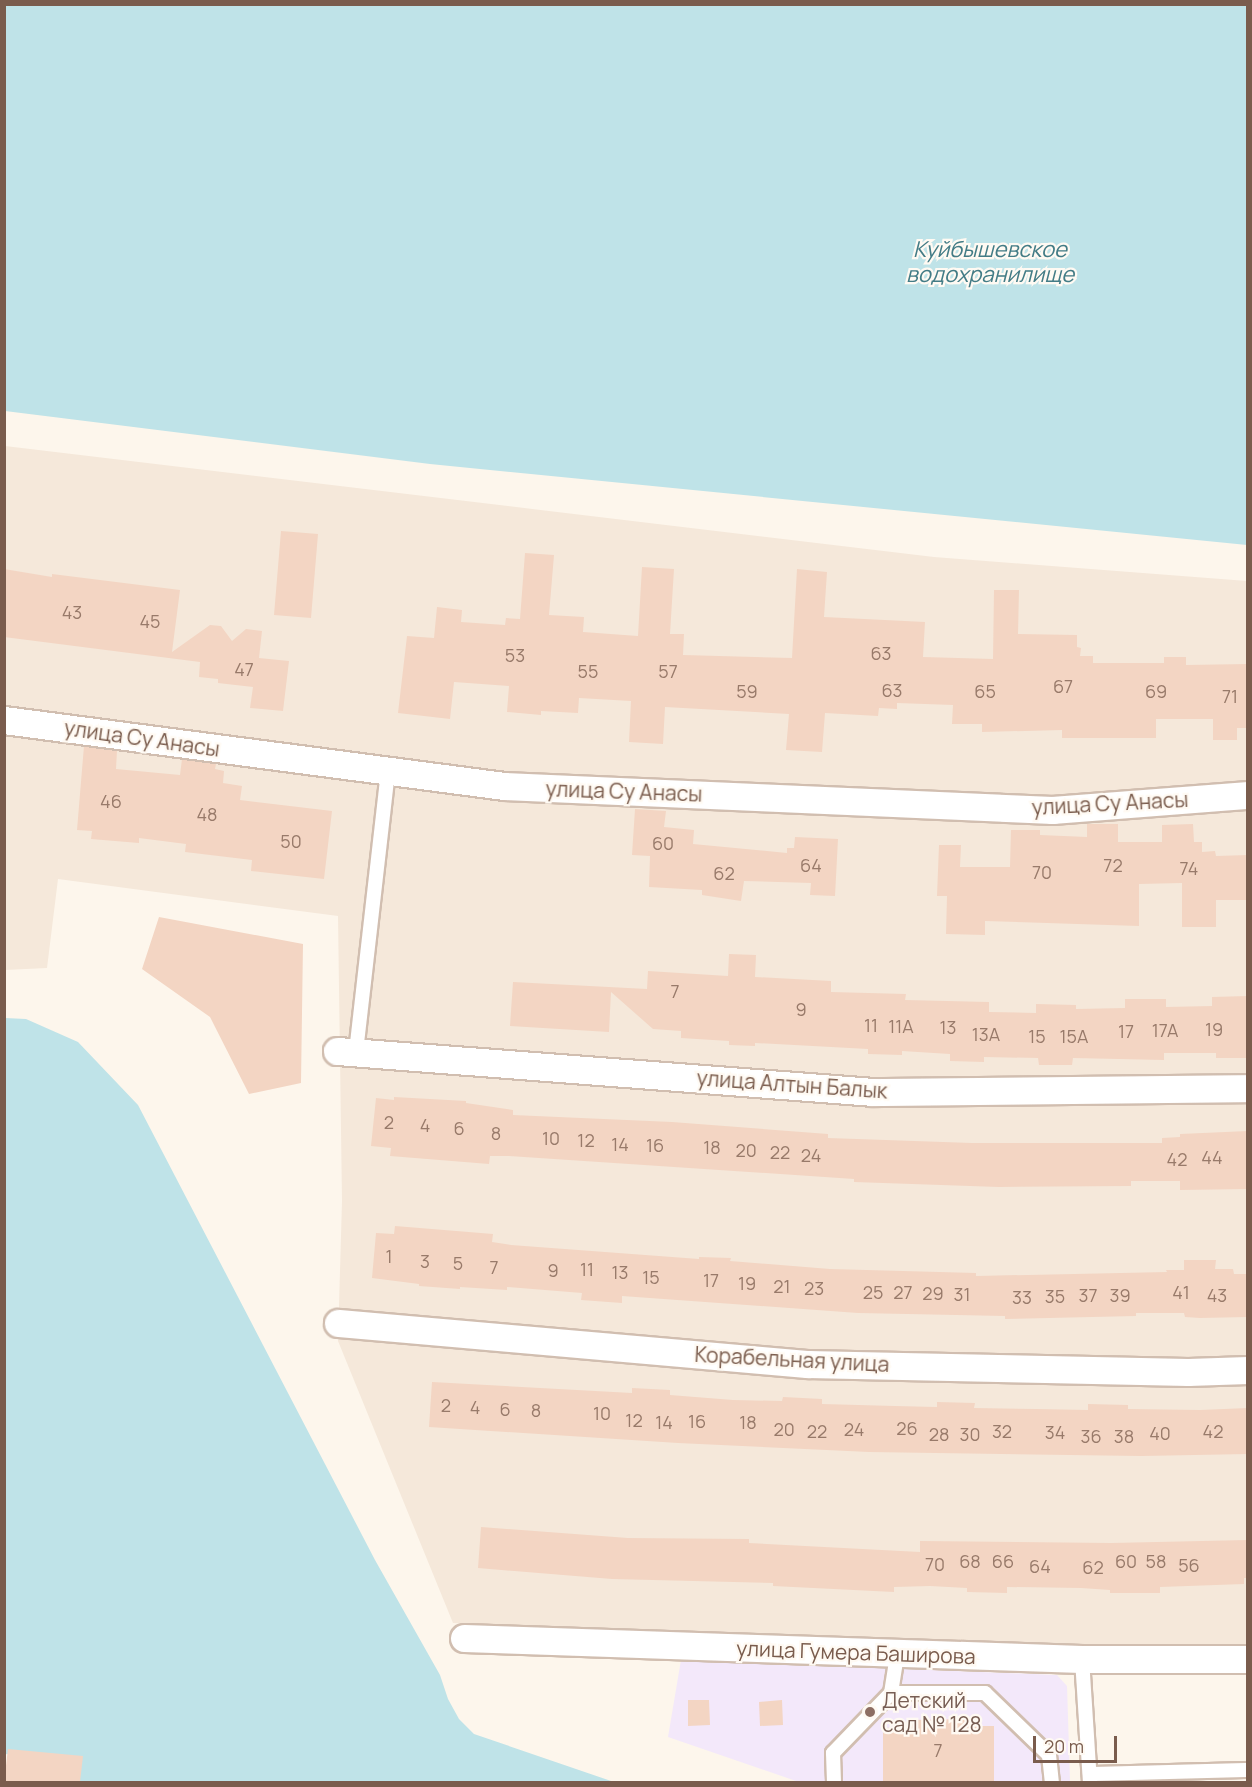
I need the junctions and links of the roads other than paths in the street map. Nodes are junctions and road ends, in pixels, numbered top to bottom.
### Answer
1 (4, 720) edge
2 (388, 771) junction
3 (1248, 795) edge
4 (346, 1052) joint
5 (1248, 1088) edge
6 (338, 1323) dead end
7 (1248, 1370) edge
8 (464, 1638) dead end
9 (897, 1654) junction
10 (1082, 1659) junction
11 (1248, 1659) edge
12 (891, 1693) junction
13 (1248, 1770) edge
14 (1090, 1778) edge
15 (834, 1782) edge
16 (1052, 1782) edge

1 - 2 street, улица Су Анасы
2 - 3 street, улица Су Анасы
2 - 4 lane
4 - 5 street, улица Алтын Балык
6 - 7 street, Корабельная улица
8 - 9 street, улица Гумера Баширова
9 - 10 street, улица Гумера Баширова
9 - 12 lane
10 - 11 street, улица Гумера Баширова
10 - 14 lane
12 - 15 lane
12 - 16 lane
13 - 14 lane

